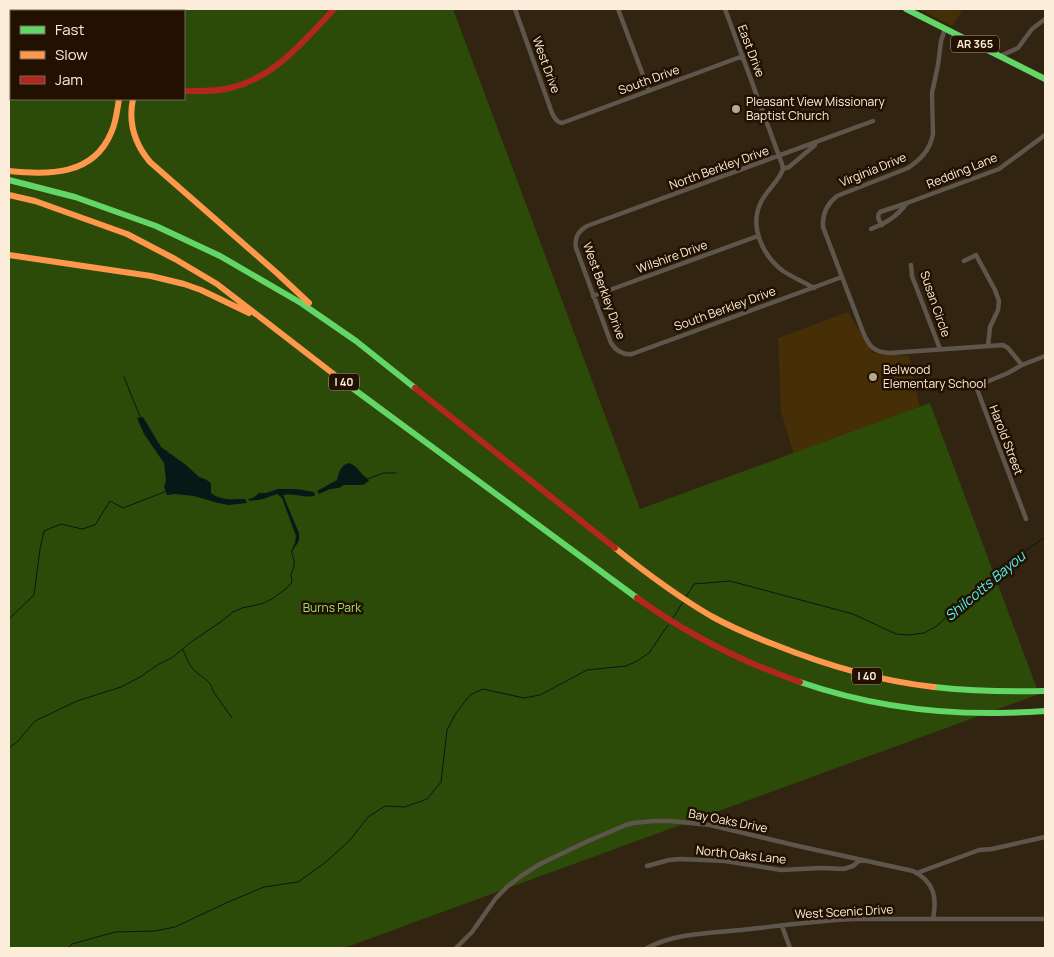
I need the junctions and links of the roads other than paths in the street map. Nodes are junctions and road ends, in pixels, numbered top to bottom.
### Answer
1 (334, 9) edge
2 (516, 9) edge
3 (618, 9) edge
4 (725, 9) edge
5 (906, 9) edge
6 (915, 11) edge
7 (1045, 19) edge
8 (945, 29) junction
9 (1018, 48) junction
10 (743, 56) junction
11 (1000, 56) junction
12 (1010, 61) junction
13 (1045, 79) edge
14 (185, 91) edge
15 (649, 91) junction
16 (119, 100) edge
17 (133, 100) edge
18 (873, 121) dead end
19 (562, 123) joint
20 (1045, 135) edge
21 (822, 140) junction
22 (779, 156) junction
23 (783, 169) junction
24 (9, 171) edge
25 (9, 180) edge
26 (9, 195) edge
27 (907, 203) junction
28 (882, 225) junction
29 (871, 229) dead end
30 (758, 236) junction
31 (576, 239) joint
32 (9, 255) edge
33 (964, 261) dead end
34 (911, 265) dead end
35 (842, 277) junction
36 (814, 288) junction
37 (593, 296) junction
38 (323, 318) junction
39 (263, 320) junction
40 (988, 346) junction
41 (940, 349) junction
42 (616, 350) joint
43 (1045, 356) edge
44 (1022, 365) junction
45 (1026, 519) dead end
46 (1045, 692) edge
47 (1045, 711) edge
48 (1045, 837) edge
49 (860, 860) junction
50 (647, 866) dead end
51 (917, 873) junction
52 (933, 919) junction
53 (1045, 919) edge
54 (782, 926) junction
55 (456, 948) edge
56 (648, 948) edge
57 (790, 948) edge

1 - 14 main road
2 - 19 street, West Drive
3 - 15 street
4 - 10 street, East Drive
5 - 6 main road, AR 365
6 - 8 main road, AR 365
7 - 9 street
8 - 11 main road, AR 365
8 - 35 street, Virginia Drive
9 - 11 street
9 - 12 street
10 - 15 street, South Drive
10 - 22 street, East Drive
11 - 12 main road, AR 365
12 - 13 main road, AR 365
15 - 19 street, South Drive
16 - 24 main road
17 - 38 main road
18 - 21 street, North Berkley Drive
20 - 27 street, Redding Lane
21 - 22 street, North Berkley Drive
21 - 23 street
22 - 23 street, East Drive
22 - 31 street, North Berkley Drive
23 - 30 street
25 - 38 main road, I 40
26 - 39 main road, I 40
27 - 28 street, Redding Lane
27 - 28 street, Redding Lane
28 - 29 street, Redding Lane
30 - 36 street
30 - 37 street, Wilshire Drive
31 - 37 street, West Berkley Drive
32 - 39 main road
33 - 40 street
34 - 41 street, Susan Circle
35 - 36 street, South Berkley Drive
35 - 41 street, Virginia Drive
36 - 42 street, South Berkley Drive
37 - 42 street, West Berkley Drive
38 - 46 main road, I 40
39 - 47 main road, I 40
40 - 41 street, Virginia Drive
40 - 44 street, Virginia Drive
43 - 44 street
44 - 45 street, Harold Street
48 - 51 street
49 - 50 street, North Oaks Lane
49 - 51 street, Bay Oaks Drive
49 - 55 street, Bay Oaks Drive
51 - 52 street
52 - 53 street, West Scenic Drive
52 - 54 street, West Scenic Drive
54 - 56 street, West Scenic Drive
54 - 57 street

